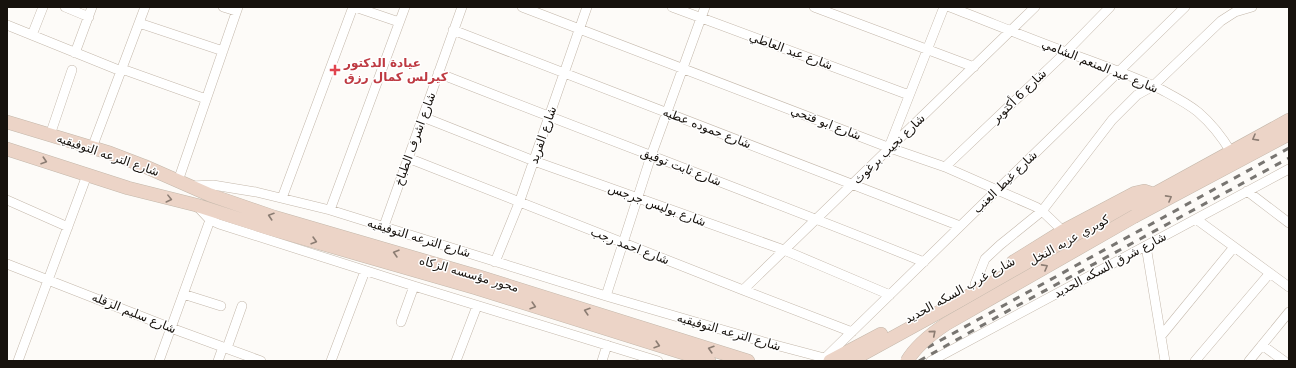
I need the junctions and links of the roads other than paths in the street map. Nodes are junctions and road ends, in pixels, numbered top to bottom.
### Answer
1 (43, 7) edge
2 (65, 7) edge
3 (92, 7) edge
4 (145, 7) edge
5 (223, 7) edge
6 (354, 7) edge
7 (405, 7) edge
8 (462, 7) edge
9 (522, 7) edge
10 (587, 7) edge
11 (672, 7) edge
12 (705, 7) edge
13 (814, 7) edge
14 (944, 7) edge
15 (950, 7) edge
16 (1035, 7) edge
17 (1110, 7) edge
18 (1185, 7) edge
19 (1252, 7) edge
20 (237, 9) edge
21 (89, 17) junction
22 (701, 18) junction
23 (399, 22) junction
24 (139, 23) junction
25 (7, 25) edge
26 (580, 29) junction
27 (454, 30) junction
28 (1011, 30) junction
29 (32, 35) junction
30 (928, 50) junction
31 (222, 51) junction
32 (75, 52) junction
33 (1066, 52) junction
34 (974, 67) junction
35 (683, 69) junction
36 (72, 70) dead end
37 (121, 70) junction
38 (1120, 71) junction
39 (438, 73) junction
40 (564, 74) junction
41 (1154, 86) junction
42 (909, 95) junction
43 (206, 100) junction
44 (667, 113) junction
45 (423, 117) junction
46 (549, 117) junction
47 (1289, 120) edge
48 (7, 122) edge
49 (1289, 134) edge
50 (50, 135) junction
51 (890, 147) junction
52 (92, 148) junction
53 (7, 149) edge
54 (1231, 152) junction
55 (651, 156) junction
56 (408, 158) junction
57 (534, 161) junction
58 (945, 167) junction
59 (1289, 169) edge
60 (87, 175) junction
61 (1196, 177) junction
62 (184, 184) junction
63 (853, 184) junction
64 (998, 190) junction
65 (1247, 191) junction
66 (1153, 194) junction
67 (282, 198) junction
68 (638, 198) junction
69 (7, 200) edge
70 (519, 203) junction
71 (196, 205) junction
72 (330, 210) junction
73 (1042, 210) junction
74 (817, 219) junction
75 (1196, 219) junction
76 (210, 220) junction
77 (1289, 223) edge
78 (68, 226) junction
79 (384, 226) junction
80 (960, 226) junction
81 (1063, 231) junction
82 (623, 243) junction
83 (1146, 246) junction
84 (1234, 247) junction
85 (784, 250) junction
86 (495, 262) junction
87 (924, 262) junction
88 (7, 264) edge
89 (365, 271) junction
90 (1270, 273) junction
91 (48, 279) junction
92 (976, 284) junction
93 (414, 286) junction
94 (1289, 287) edge
95 (743, 290) junction
96 (183, 294) junction
97 (890, 295) junction
98 (606, 296) junction
99 (221, 306) dead end
100 (242, 306) dead end
101 (477, 306) junction
102 (1289, 312) edge
103 (401, 322) dead end
104 (171, 328) junction
105 (852, 332) junction
106 (1161, 336) junction
107 (607, 345) junction
108 (1262, 345) junction
109 (225, 348) junction
110 (829, 360) edge
111 (18, 361) edge
112 (159, 361) edge
113 (218, 361) edge
114 (261, 361) edge
115 (332, 361) edge
116 (456, 361) edge
117 (602, 361) edge
118 (658, 361) edge
119 (709, 361) edge
120 (748, 361) edge
121 (850, 361) edge
122 (907, 361) edge
123 (931, 361) edge
124 (1165, 361) edge
125 (1196, 361) edge
126 (1249, 361) edge
127 (1284, 361) edge

1 - 29 street
2 - 21 street
3 - 21 street
4 - 24 street
5 - 20 street
6 - 23 street
6 - 67 street
7 - 23 street
8 - 27 street, شارع اشرف الطباخ
9 - 26 street, شارع ابو فتحي
10 - 26 street, شارع الفريد
11 - 22 street, شارع عبد العاطي
12 - 22 street
13 - 30 street
14 - 30 street
15 - 28 street, شارع عبد المنعم الشامي
16 - 28 street, شارع نجيب برغوث
17 - 33 street, شارع 6 أكتوبر
18 - 38 street, شارع غيط العنب
19 - 41 street
20 - 31 street
21 - 32 street
22 - 35 street
22 - 42 street, شارع عبد العاطي
23 - 72 street
24 - 31 street
24 - 37 street
25 - 29 street
26 - 35 street, شارع ابو فتحي
26 - 40 street, شارع الفريد
27 - 39 street, شارع اشرف الطباخ
27 - 40 street, شارع حموده عطيه
28 - 33 street, شارع عبد المنعم الشامي
28 - 34 street, شارع نجيب برغوث
29 - 32 street
30 - 34 street
30 - 42 street
31 - 43 street
32 - 37 street
33 - 38 street, شارع عبد المنعم الشامي
33 - 58 street, شارع 6 أكتوبر
34 - 51 street, شارع نجيب برغوث
35 - 44 street
35 - 51 street, شارع ابو فتحي
36 - 50 street
37 - 43 street
37 - 52 street
38 - 41 street, شارع عبد المنعم الشامي
38 - 64 street, شارع غيط العنب
39 - 45 street, شارع اشرف الطباخ
39 - 46 street, شارع ثابت توفيق
40 - 44 street, شارع حموده عطيه
40 - 46 street, شارع الفريد
41 - 54 street, شارع عبد المنعم الشامي
41 - 73 street
42 - 51 street
43 - 62 street
44 - 55 street
44 - 63 street, شارع حموده عطيه
45 - 56 street, شارع اشرف الطباخ
45 - 57 street, شارع بوليس جرجس
46 - 55 street, شارع ثابت توفيق
46 - 57 street, شارع الفريد
47 -> 54 main road, كوبري عزبه النخل
48 - 50 main road, شارع الترعه التوفيقيه
49 - 61 main road, كوبري عزبه النخل
50 - 52 main road, شارع الترعه التوفيقيه
51 - 58 street, شارع ابو فتحي
51 - 63 street, شارع نجيب برغوث
52 - 62 main road, شارع الترعه التوفيقيه
53 -> 60 main road, شارع الترعه التوفيقيه
54 - 61 main road, كوبري عزبه النخل
55 - 68 street
55 - 74 street, شارع ثابت توفيق
56 - 70 street, شارع احمد رجب
56 - 79 street, شارع اشرف الطباخ
57 - 68 street, شارع بوليس جرجس
57 - 70 street, شارع الفريد
58 - 64 street, شارع ابو فتحي
59 - 65 street, شارع شرق السكه الحديد
60 -> 71 main road, شارع الترعه التوفيقيه
60 - 78 street
61 - 66 main road, كوبري عزبه النخل
122 -> 61 main road, كوبري عزبه النخل, bridge
62 - 67 street, شارع الترعه التوفيقيه
120 -> 62 main road, محور مؤسسه الزكاه
63 - 74 street, شارع نجيب برغوث
63 - 80 street, شارع حموده عطيه
64 - 73 street, شارع ابو فتحي
64 - 80 street, شارع غيط العنب
65 - 75 street, شارع شرق السكه الحديد
65 - 77 street
66 - 81 main road, شارع غرب السكه الحديد
66 - 121 main road, كوبري عزبه النخل
67 - 72 street, شارع الترعه التوفيقيه
68 - 82 street
68 - 85 street, شارع بوليس جرجس
69 - 78 street
70 - 82 street, شارع احمد رجب
70 - 86 street, شارع الفريد
71 - 76 street
71 -> 119 main road, محور مؤسسه الزكاه
72 - 79 street, شارع الترعه التوفيقيه
73 - 81 street, شارع ابو فتحي
73 - 92 street
74 - 85 street, شارع نجيب برغوث
74 - 87 street, شارع ثابت توفيق
75 - 83 street, شارع شرق السكه الحديد
75 - 84 street
76 - 89 street
76 - 96 street
78 - 91 street
79 - 86 street, شارع الترعه التوفيقيه
80 - 87 street, شارع غيط العنب
81 - 92 main road, شارع غرب السكه الحديد
82 - 95 street, شارع احمد رجب
82 - 98 street
83 - 106 street
83 - 123 street, شارع شرق السكه الحديد
84 - 90 street
84 - 106 street
85 - 95 street, شارع نجيب برغوث
85 - 97 street, شارع بوليس جرجس
86 - 98 street, شارع الترعه التوفيقيه
87 - 97 street, شارع غيط العنب
88 - 91 street, شارع سليم الزقله
89 - 93 street
89 - 115 street
90 - 94 street
90 - 125 street
91 - 104 street, شارع سليم الزقله
91 - 111 street
92 - 110 main road, شارع غرب السكه الحديد
93 - 101 street
93 - 103 street
95 - 105 street, شارع احمد رجب
96 - 99 street
96 - 104 street
97 - 105 street, شارع غيط العنب
98 - 110 street, شارع الترعه التوفيقيه
100 - 109 street
101 - 107 street
101 - 116 street
102 - 108 street
104 - 109 street, شارع سليم الزقله
104 - 112 street
105 - 110 street, شارع غيط العنب
106 - 124 street
107 - 117 street
107 - 118 street
108 - 126 street
108 - 127 street
109 - 113 street
109 - 114 street, شارع سليم الزقله

